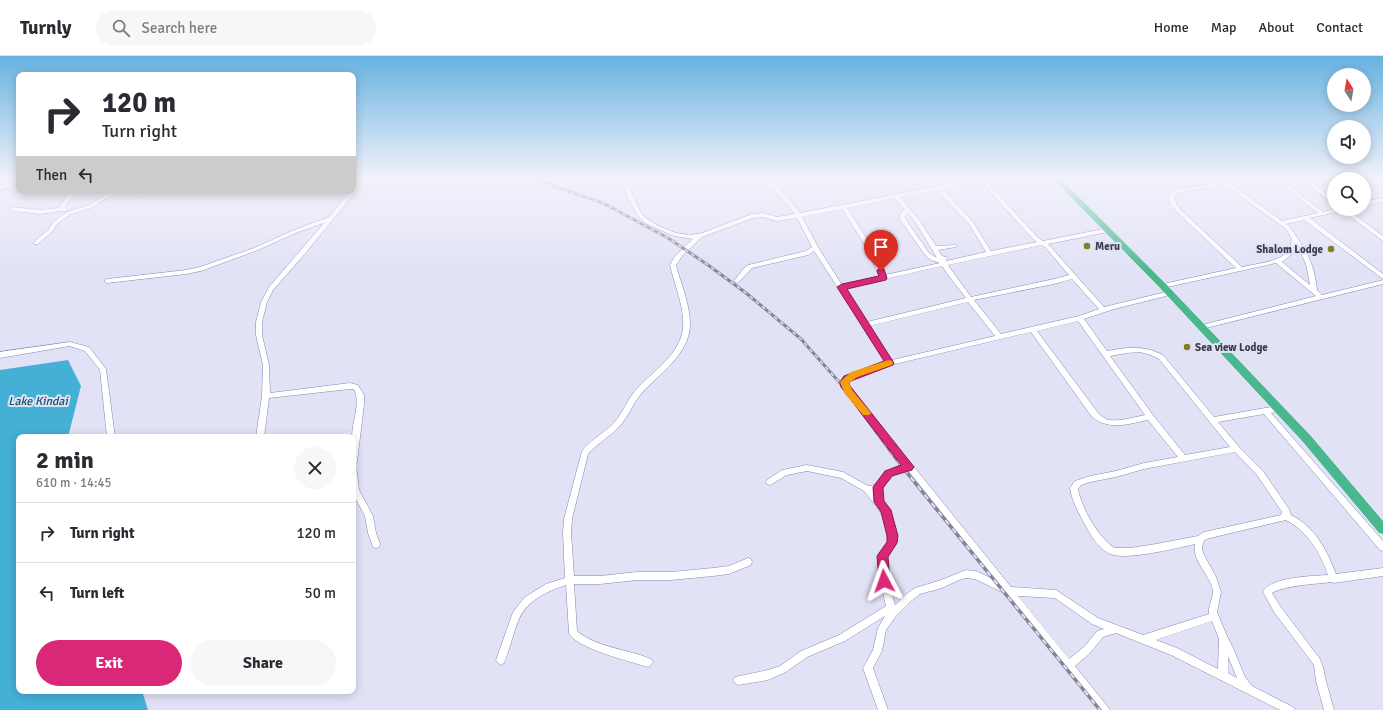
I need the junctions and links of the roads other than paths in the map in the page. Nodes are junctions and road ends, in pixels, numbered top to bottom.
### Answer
1 (18, 210) edge
2 (58, 210) edge
3 (64, 210) edge
4 (79, 210) edge
5 (337, 210) edge
6 (636, 210) edge
7 (793, 210) edge
8 (831, 210) edge
9 (846, 210) edge
10 (908, 210) joint
11 (958, 210) edge
12 (1009, 210) edge
13 (1088, 210) edge
14 (1177, 210) edge
15 (1263, 210) edge
16 (1317, 210) edge
17 (71, 212) junction
18 (1327, 213) edge
19 (1323, 214) junction
20 (798, 216) junction
21 (1352, 216) edge
22 (1306, 218) junction
23 (329, 219) junction
24 (1282, 223) junction
25 (1108, 230) junction
26 (701, 235) junction
27 (1382, 237) edge
28 (1295, 239) junction
29 (1042, 242) junction
30 (36, 243) dead end
31 (954, 246) dead end
32 (816, 247) junction
33 (936, 249) junction
34 (989, 253) junction
35 (1277, 261) junction
36 (944, 262) junction
37 (1240, 268) junction
38 (1073, 276) junction
39 (1383, 277) edge
40 (883, 278) junction
41 (107, 281) dead end
42 (737, 281) dead end
43 (1383, 282) edge
44 (842, 287) junction
45 (1167, 290) junction
46 (1314, 291) junction
47 (1321, 297) junction
48 (971, 300) junction
49 (1103, 310) junction
50 (1080, 318) junction
51 (866, 324) junction
52 (1202, 327) junction
53 (1032, 328) junction
54 (999, 336) junction
55 (1105, 354) junction
56 (0, 355) edge
57 (890, 363) junction
58 (266, 396) junction
59 (1279, 409) junction
60 (1265, 411) junction
61 (1150, 417) junction
62 (1213, 420) junction
63 (112, 434) edge
64 (260, 434) edge
65 (356, 440) edge
66 (1236, 449) junction
67 (1184, 459) junction
68 (909, 467) junction
69 (770, 482) dead end
70 (878, 487) junction
71 (867, 489) junction
72 (356, 492) edge
73 (879, 502) junction
74 (1285, 516) junction
75 (1383, 529) edge
76 (1200, 539) junction
77 (376, 544) dead end
78 (1383, 546) edge
79 (748, 562) dead end
80 (1383, 572) edge
81 (1334, 579) junction
82 (570, 580) junction
83 (1009, 591) junction
84 (892, 610) junction
85 (1215, 616) junction
86 (1116, 629) junction
87 (1144, 638) junction
88 (1223, 638) junction
89 (501, 660) dead end
90 (648, 662) dead end
91 (1069, 664) junction
92 (1224, 676) junction
93 (738, 680) dead end
94 (1248, 688) junction
95 (883, 710) edge
96 (1106, 710) edge
97 (1290, 710) edge
98 (1329, 710) edge

1 - 2 street
3 - 17 street
4 - 17 street
5 - 23 street
6 - 26 street
7 - 20 street
8 - 20 street
9 - 40 street
10 - 33 street
10 - 36 street
11 - 34 street
12 - 29 street
13 - 25 highway
14 - 37 street
15 - 24 street
16 - 19 street
17 - 30 street
18 - 19 street
19 - 22 street
20 - 26 street
20 - 32 street
21 - 27 street
22 - 24 street
22 - 39 street
23 - 41 street
23 - 58 street
24 - 28 street
25 - 29 street
25 - 45 highway
26 - 82 street
28 - 35 street
28 - 46 street
29 - 34 street
29 - 38 street
31 - 33 street
32 - 42 street
32 - 44 street
33 - 36 street
34 - 36 street
35 - 37 street
35 - 46 street
36 - 40 street
36 - 48 street
37 - 45 street
38 - 48 street
38 - 49 street
40 - 44 street
43 - 47 street
44 - 51 street
45 - 49 street
45 - 52 highway
46 - 47 street
47 - 52 street
48 - 51 street
48 - 54 street
49 - 50 street
50 - 53 street
50 - 55 street
51 - 57 street
52 - 59 highway
53 - 54 street
53 - 61 street
54 - 57 street
55 - 61 street
55 - 62 street
56 - 63 street
57 - 68 street
58 - 64 street
58 - 65 street
59 - 60 street
59 - 75 highway
60 - 62 street
60 - 78 street
61 - 67 street
62 - 66 street
66 - 67 street
66 - 74 street
67 - 76 street
68 - 70 street
68 - 83 street
69 - 71 street
70 - 71 street
70 - 73 street
71 - 73 street
72 - 77 street
73 - 84 street
74 - 76 street
74 - 81 street
76 - 85 street
79 - 82 street
80 - 81 street
81 - 98 street
82 - 89 street
82 - 90 street
83 - 84 street
83 - 86 street
83 - 91 street
84 - 93 street
84 - 95 street
85 - 87 street
85 - 88 street
86 - 87 street
86 - 91 street
87 - 92 street
88 - 92 street
88 - 94 street
91 - 96 street
92 - 94 street
94 - 97 street

